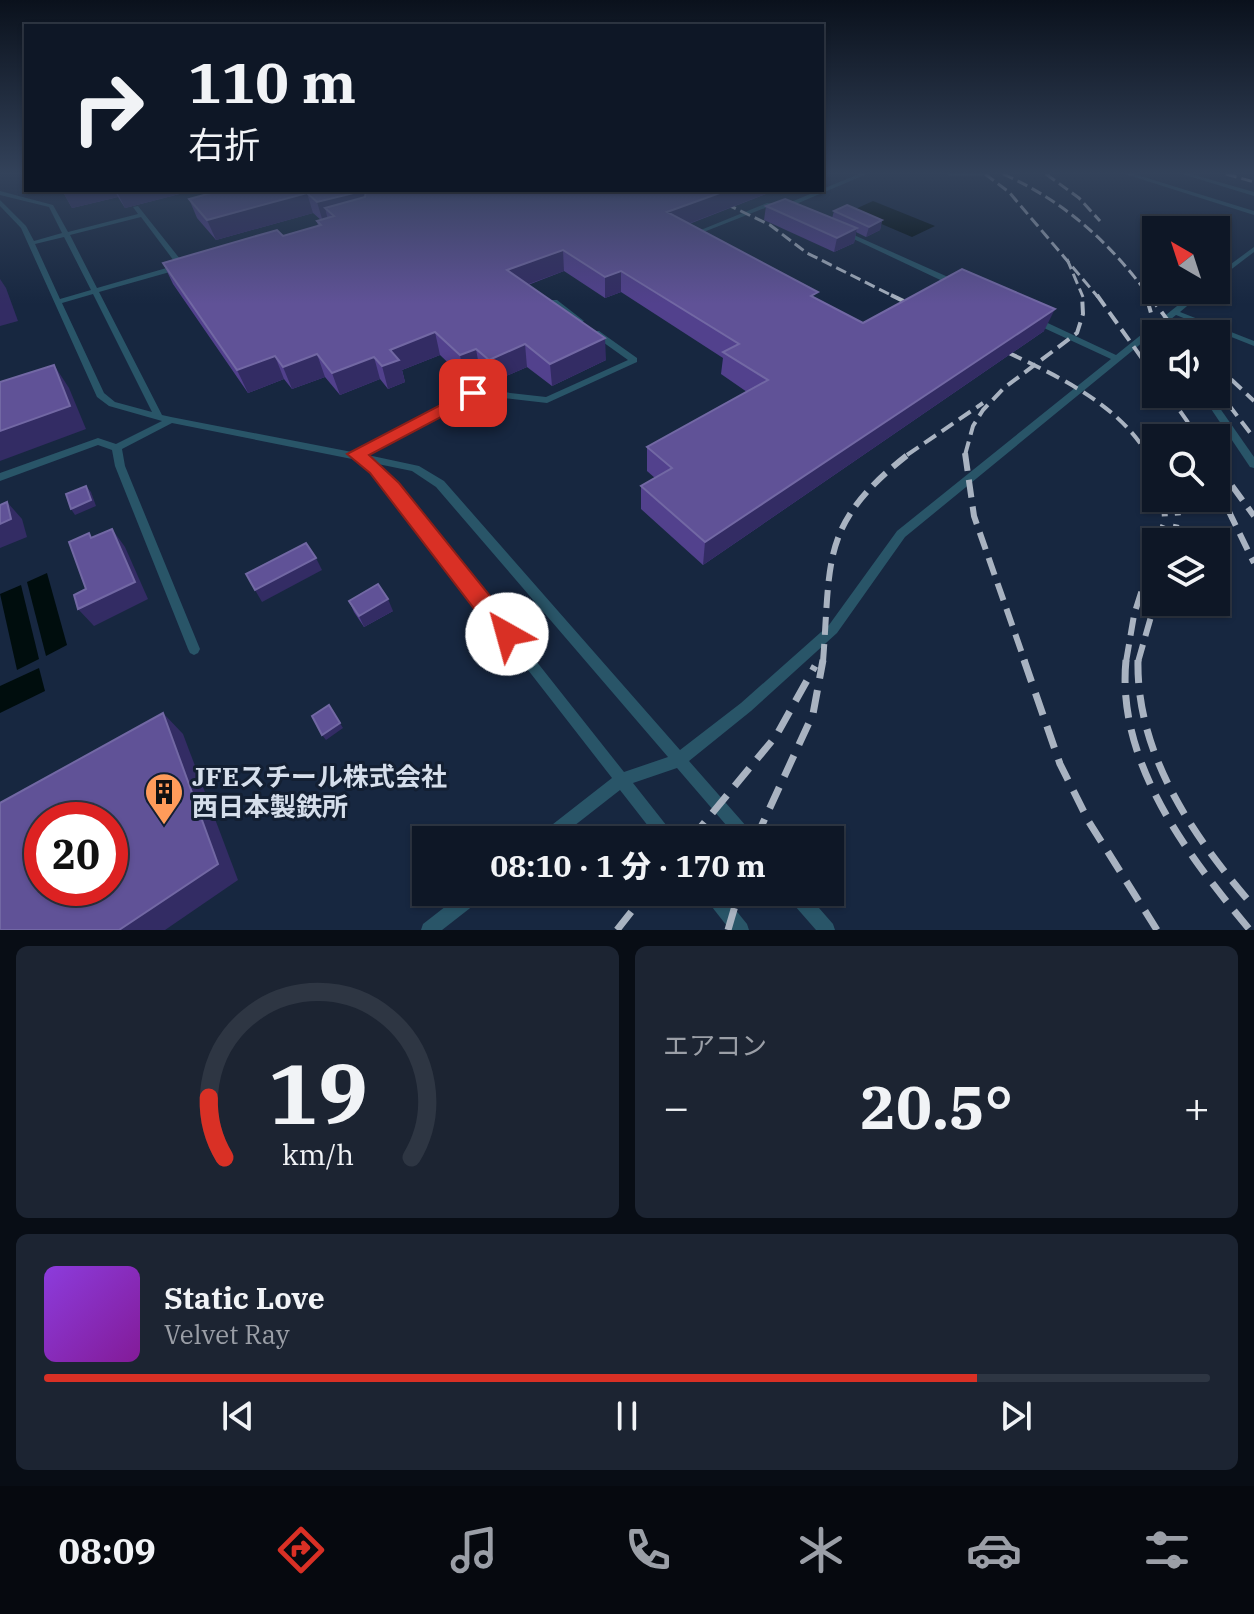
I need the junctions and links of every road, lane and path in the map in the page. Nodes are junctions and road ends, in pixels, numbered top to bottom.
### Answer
1 (16, 217) edge
2 (55, 217) edge
3 (132, 217) edge
4 (144, 217) edge
5 (735, 217) edge
6 (842, 232) edge
7 (66, 234) junction
8 (682, 238) edge
9 (32, 243) junction
10 (1254, 249) edge
11 (195, 262) edge
12 (181, 266) junction
13 (1230, 268) edge
14 (957, 284) edge
15 (94, 292) junction
16 (58, 302) junction
17 (554, 302) edge
18 (1184, 304) edge
19 (1174, 312) junction
20 (1029, 317) edge
21 (1170, 320) edge
22 (1142, 343) edge
23 (1254, 344) edge
24 (1116, 358) junction
25 (1215, 408) edge
26 (158, 414) junction
27 (171, 420) junction
28 (117, 448) junction
29 (356, 454) junction
30 (1254, 465) edge
31 (0, 477) edge
32 (194, 649) dead end
33 (679, 760) junction
34 (621, 780) junction
35 (562, 826) edge
36 (658, 826) edge
37 (737, 826) edge
38 (459, 906) edge
39 (722, 906) edge
40 (806, 906) edge
41 (429, 930) edge
42 (741, 930) edge
43 (827, 930) edge

1 - 9 lane
2 - 7 lane
3 - 7 lane
4 - 12 lane
5 - 8 lane
6 - 14 lane
7 - 9 lane
7 - 15 lane
9 - 16 lane
10 - 13 lane
11 - 12 lane
12 - 15 lane
15 - 16 lane
15 - 26 lane
16 - 26 lane
17 - 29 lane
18 - 19 lane
19 - 21 lane
19 - 23 lane
20 - 24 lane
22 - 24 lane
24 - 33 lane
25 - 30 lane
26 - 27 lane
27 - 28 lane
27 - 29 lane
28 - 31 lane
28 - 32 lane
29 - 33 lane
29 - 34 lane
33 - 34 lane
33 - 37 lane
34 - 35 lane
34 - 36 lane
38 - 41 lane
39 - 42 lane
40 - 43 lane

